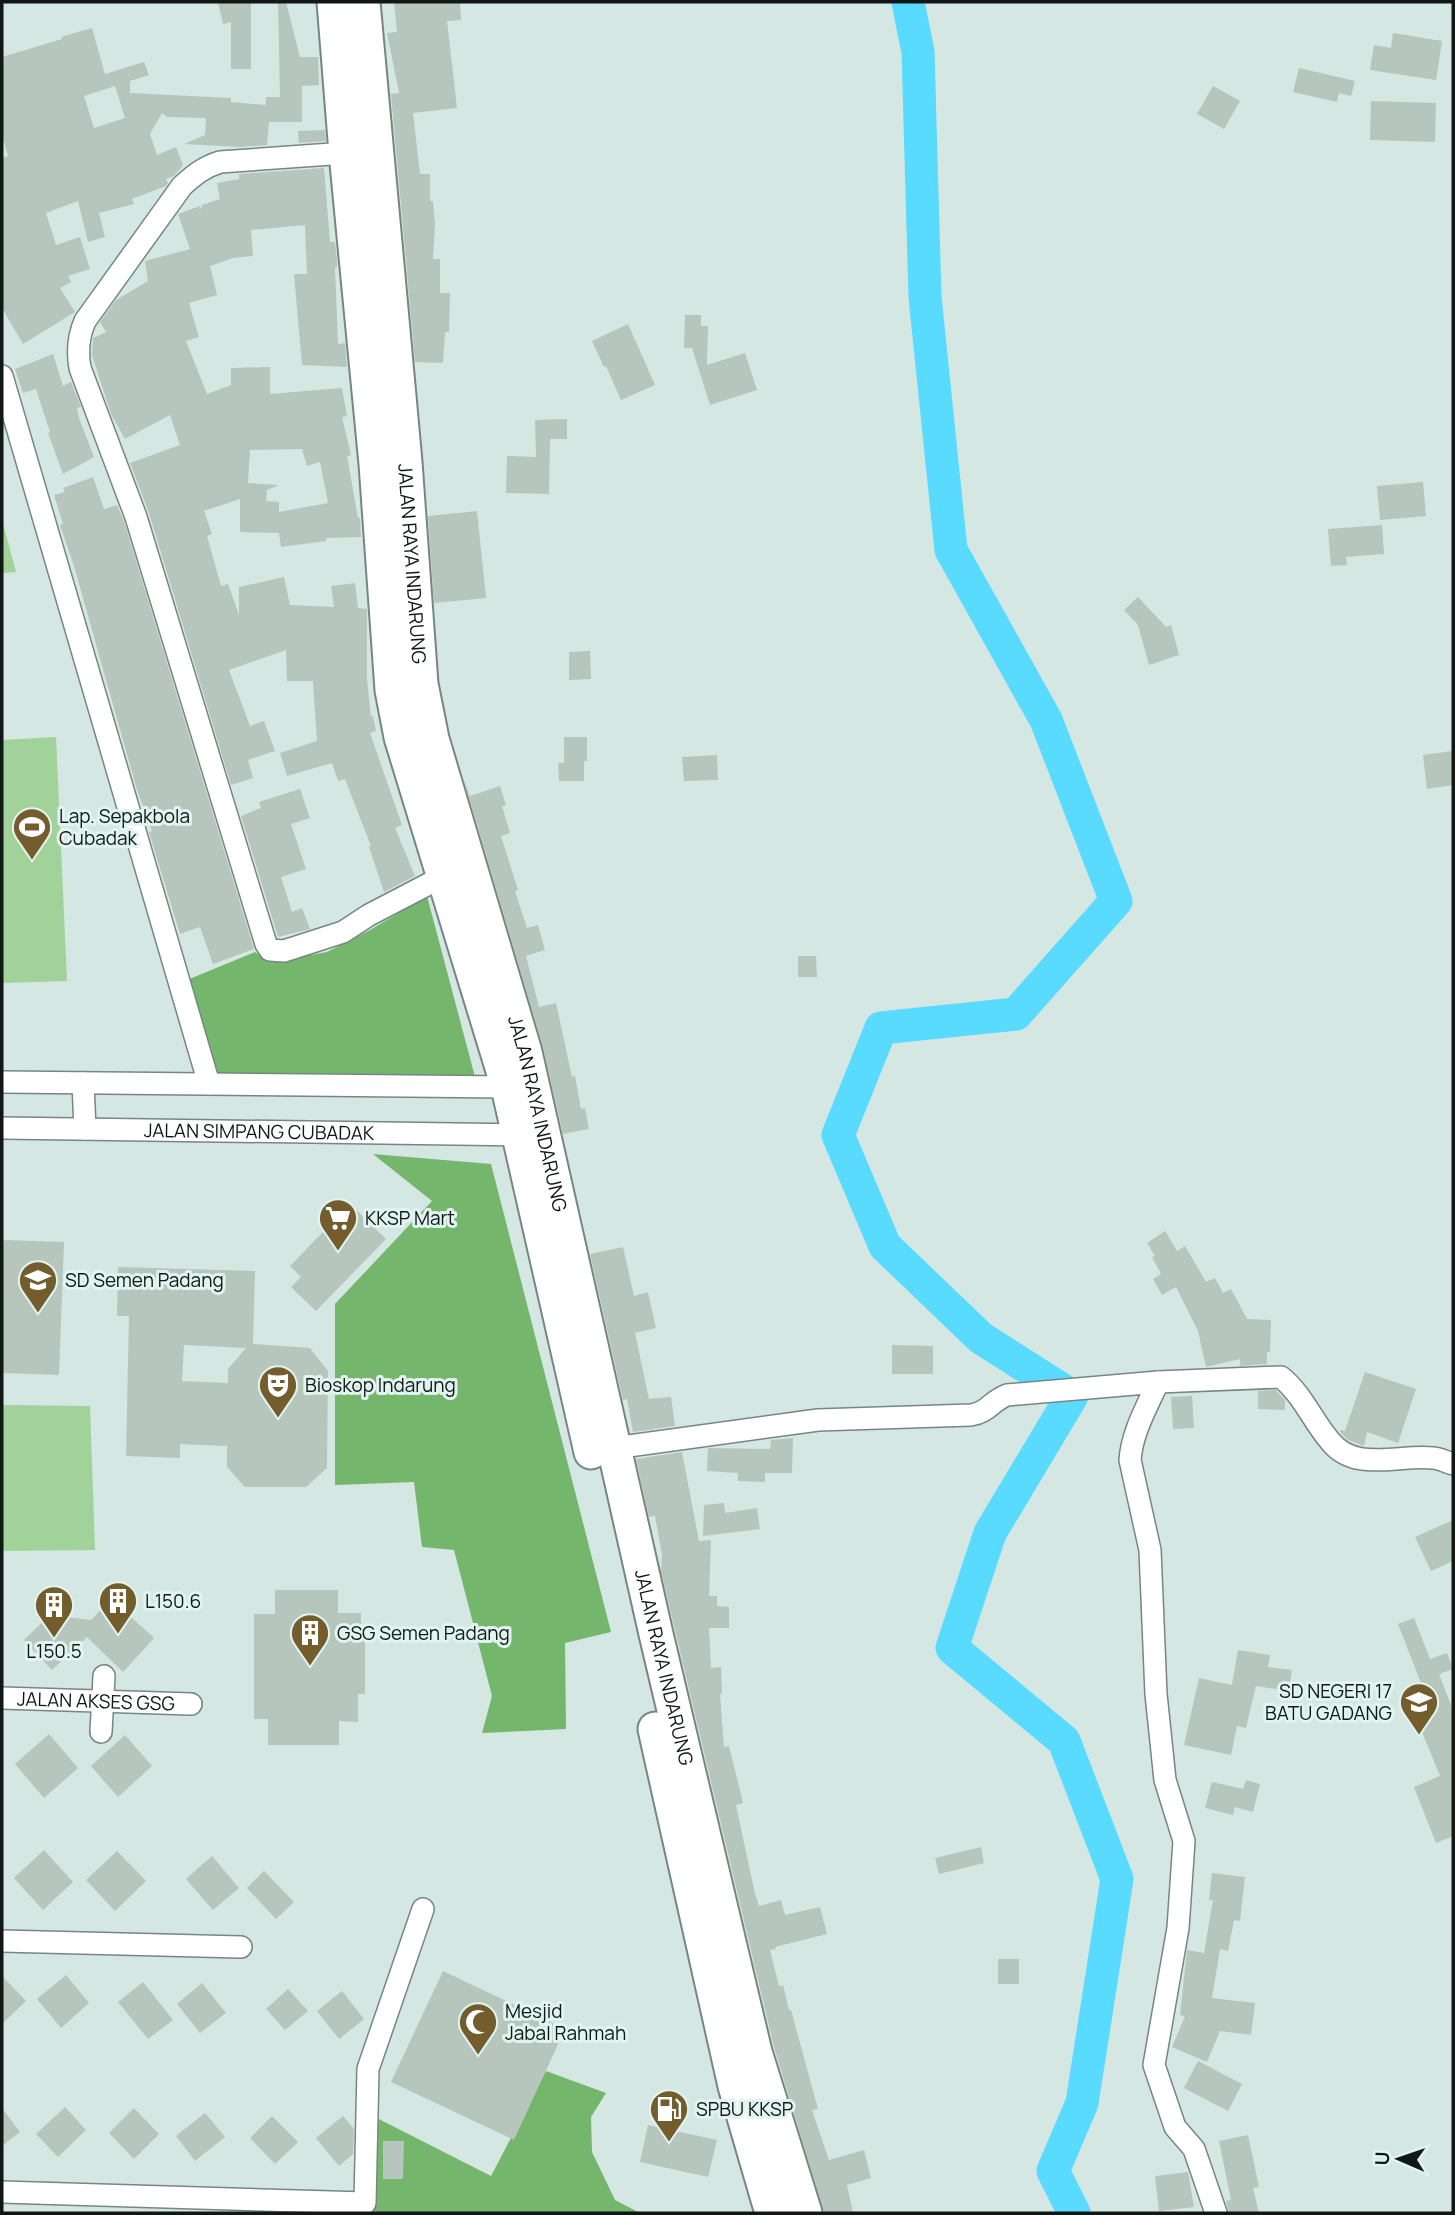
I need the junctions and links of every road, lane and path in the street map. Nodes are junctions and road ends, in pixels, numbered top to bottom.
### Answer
1 (334, 2) edge
2 (363, 2) edge
3 (346, 153) junction
4 (2, 376) edge
5 (391, 463) junction
6 (428, 884) junction
7 (2, 1082) edge
8 (83, 1083) junction
9 (209, 1084) junction
10 (522, 1093) junction
11 (2, 1128) edge
12 (85, 1129) junction
13 (532, 1135) junction
14 (1158, 1382) junction
15 (1453, 1445) edge
16 (614, 1448) junction
17 (1443, 1461) edge
18 (104, 1676) dead end
19 (2, 1698) edge
20 (103, 1701) junction
21 (191, 1704) dead end
22 (101, 1732) dead end
23 (423, 1909) dead end
24 (2, 1941) edge
25 (241, 1947) dead end
26 (2, 2192) edge
27 (772, 2213) edge
28 (805, 2213) edge
29 (1216, 2213) edge

1 - 3 highway, JALAN RAYA INDARUNG
2 - 5 highway, JALAN RAYA INDARUNG
3 - 5 highway, JALAN RAYA INDARUNG
3 - 6 street
4 - 9 street
5 - 6 highway, JALAN RAYA INDARUNG
5 - 10 highway, JALAN RAYA INDARUNG
6 - 10 highway, JALAN RAYA INDARUNG
7 - 8 street
8 - 9 street
8 - 12 street
9 - 10 street
10 - 13 highway, JALAN RAYA INDARUNG
11 - 12 street, JALAN SIMPANG CUBADAK
12 - 13 street, JALAN SIMPANG CUBADAK
13 - 16 highway, JALAN RAYA INDARUNG
13 - 27 highway, JALAN RAYA INDARUNG
14 - 16 street
14 - 17 street
14 - 29 street
15 - 17 street
16 - 28 highway, JALAN RAYA INDARUNG
18 - 20 street
19 - 20 street, JALAN AKSES GSG
20 - 21 street, JALAN AKSES GSG
20 - 22 street
23 - 26 street
24 - 25 street

